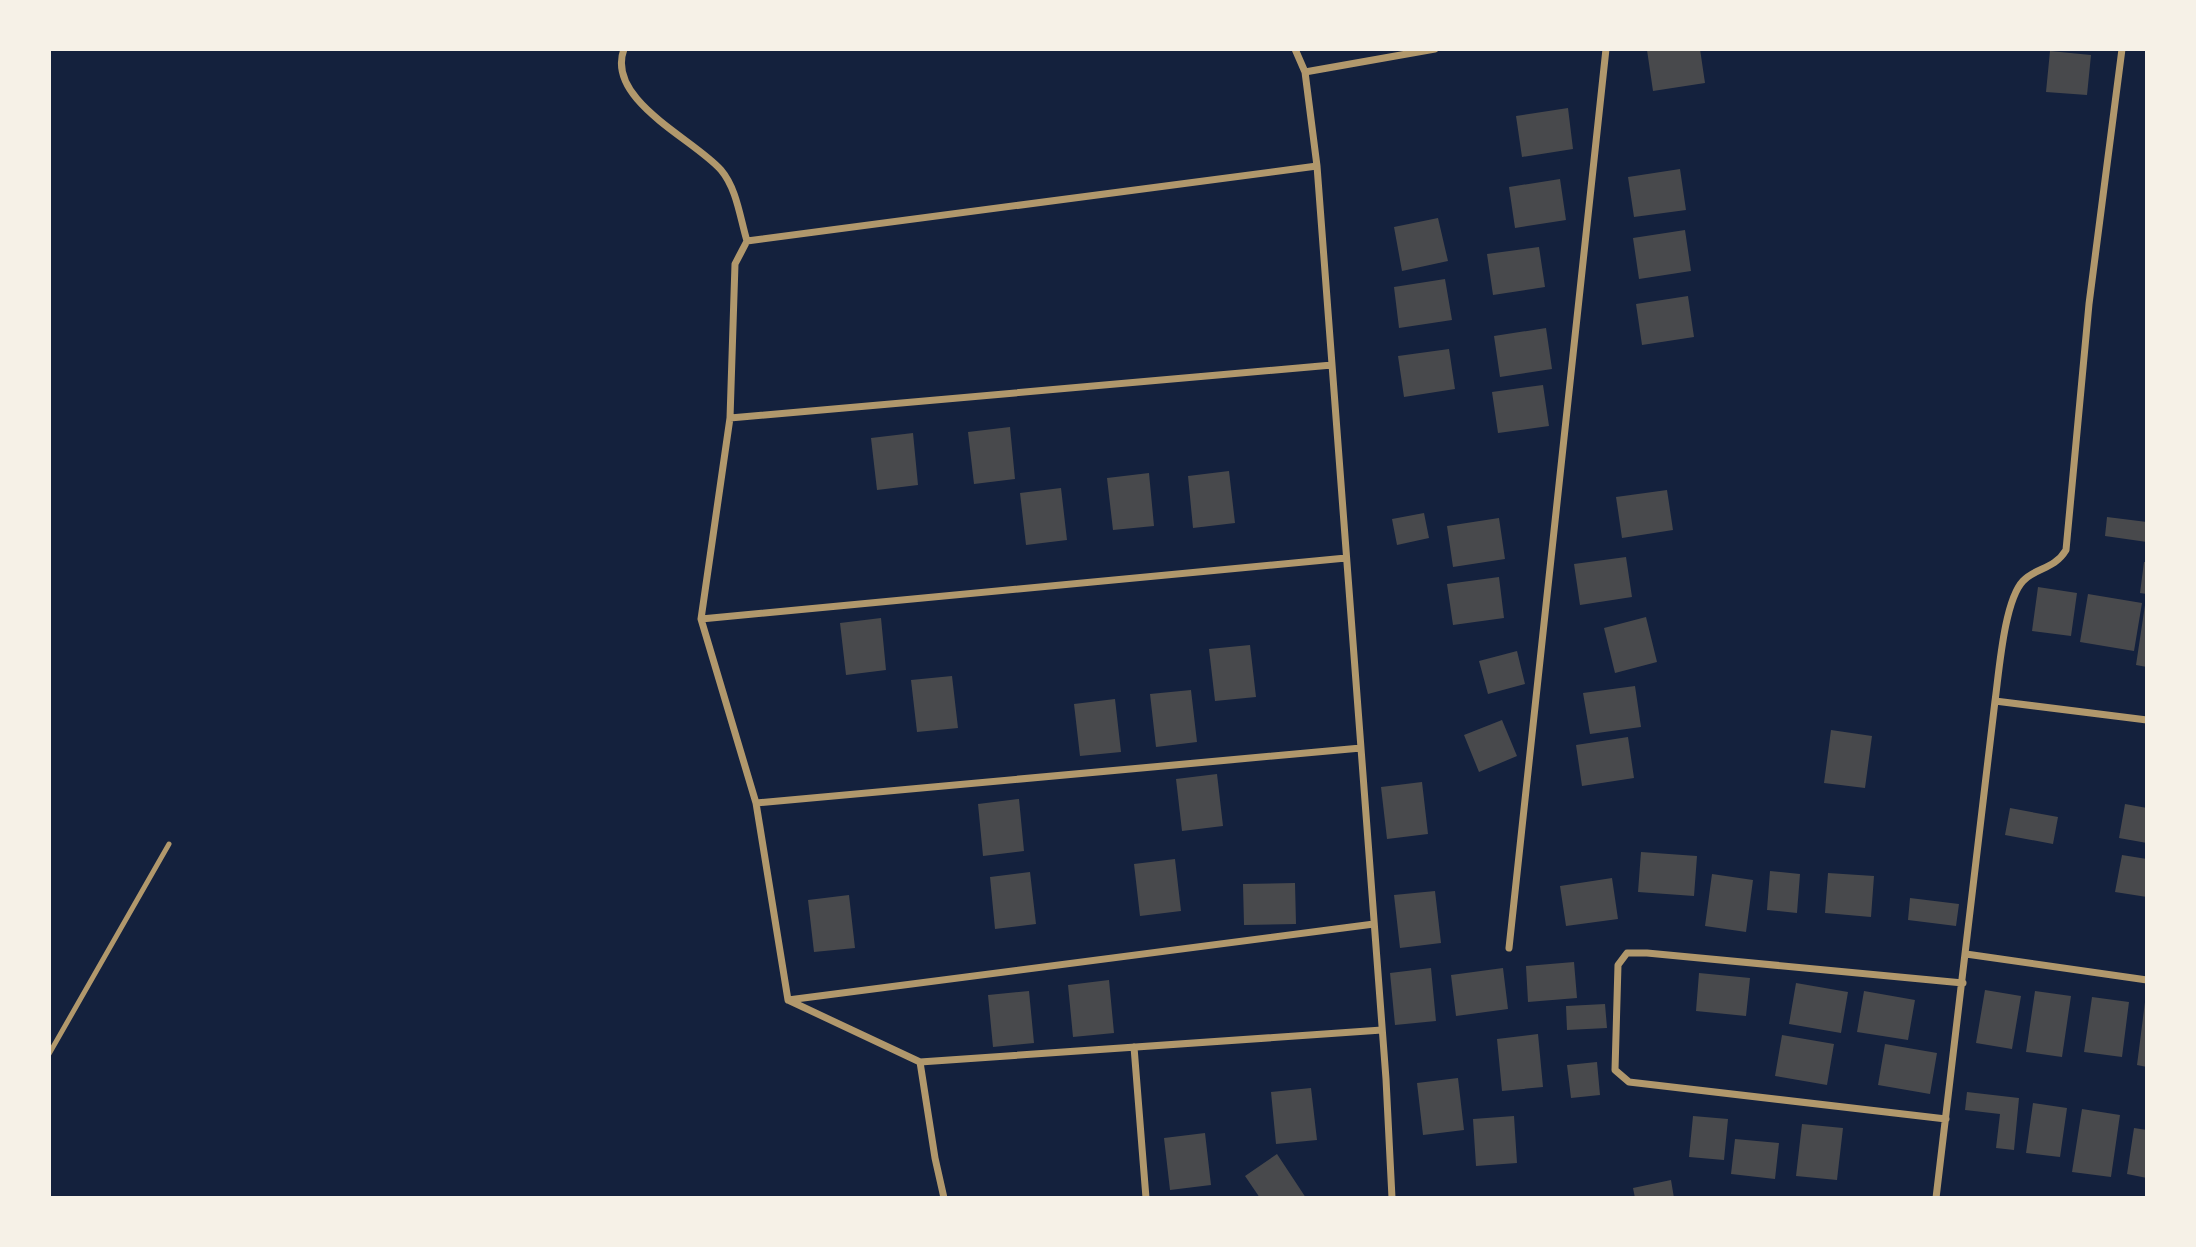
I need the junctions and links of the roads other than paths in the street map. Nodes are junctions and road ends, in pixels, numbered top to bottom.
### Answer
1 (624, 49) edge
2 (1295, 49) edge
3 (1436, 49) edge
4 (1606, 49) edge
5 (2122, 49) edge
6 (1305, 72) junction
7 (1317, 166) junction
8 (747, 241) junction
9 (1332, 365) junction
10 (730, 418) junction
11 (1346, 558) junction
12 (701, 619) junction
13 (1995, 701) junction
14 (2147, 720) edge
15 (1361, 748) junction
16 (756, 803) junction
17 (169, 844) dead end
18 (1374, 924) junction
19 (1509, 948) dead end
20 (1966, 954) junction
21 (2147, 980) edge
22 (1963, 983) junction
23 (788, 1000) junction
24 (1382, 1030) junction
25 (1134, 1047) junction
26 (49, 1054) edge
27 (920, 1062) junction
28 (1946, 1119) junction
29 (944, 1198) edge
30 (1146, 1198) edge
31 (1392, 1198) edge
32 (1936, 1198) edge

1 - 8 street
2 - 6 street
3 - 6 street
4 - 19 street
5 - 13 street
6 - 7 street
7 - 8 street
7 - 9 street
8 - 10 street
9 - 10 street
9 - 11 street
10 - 12 street
11 - 12 street
11 - 15 street
12 - 16 street
13 - 14 street
13 - 20 street
15 - 16 street
15 - 18 street
16 - 23 street
17 - 26 lane
18 - 23 street
18 - 24 street
20 - 21 street
20 - 22 street
22 - 28 street
22 - 28 street
23 - 27 street
24 - 25 street
24 - 31 street
25 - 27 street
25 - 30 street
27 - 29 street
28 - 32 street

